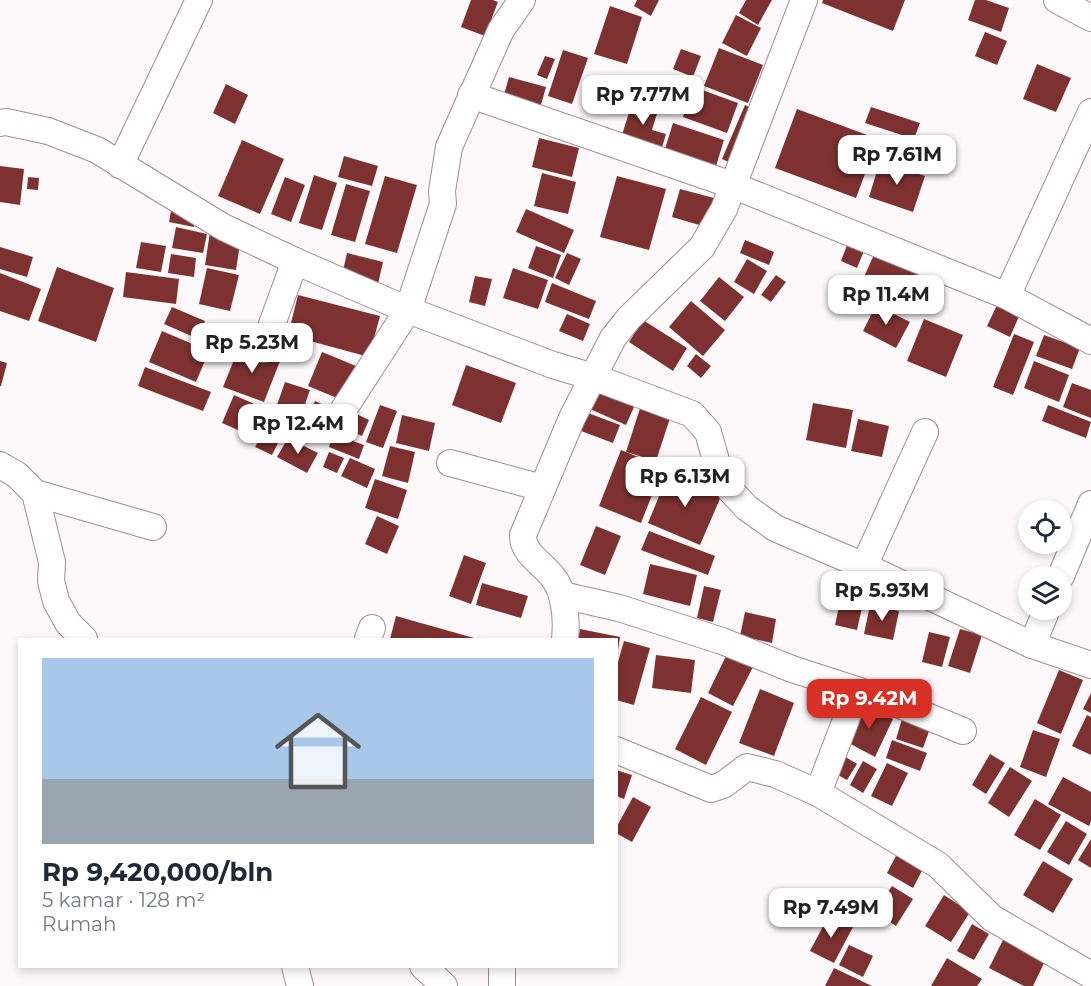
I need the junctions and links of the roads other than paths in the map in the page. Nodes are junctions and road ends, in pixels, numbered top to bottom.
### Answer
1 (199, 0) edge
2 (522, 0) edge
3 (804, 0) edge
4 (1057, 0) edge
5 (1091, 18) edge
6 (471, 96) junction
7 (1091, 112) edge
8 (0, 123) edge
9 (120, 165) junction
10 (732, 186) junction
11 (295, 261) junction
12 (1007, 296) junction
13 (408, 310) junction
14 (1091, 341) edge
15 (263, 349) dead end
16 (592, 377) junction
17 (331, 429) dead end
18 (925, 432) dead end
19 (450, 463) dead end
20 (0, 465) edge
21 (542, 488) junction
22 (35, 493) junction
23 (1091, 504) edge
24 (153, 527) dead end
25 (864, 566) junction
26 (1065, 566) edge
27 (562, 595) junction
28 (1042, 620) edge
29 (83, 638) edge
30 (565, 638) edge
31 (1032, 645) junction
32 (1091, 665) edge
33 (857, 690) junction
34 (963, 731) dead end
35 (618, 751) edge
36 (818, 793) junction
37 (296, 968) edge
38 (425, 968) edge
39 (502, 968) edge
40 (1091, 975) edge
41 (300, 986) edge
42 (444, 986) edge
43 (502, 986) edge

1 - 9 street
2 - 6 street
3 - 10 street
4 - 5 street
6 - 10 street
6 - 13 street
7 - 12 street
8 - 9 street
9 - 11 street
10 - 12 street
10 - 16 street
11 - 13 street
11 - 15 street
12 - 14 street
13 - 16 street
13 - 17 street
16 - 21 street
16 - 25 street
18 - 25 street
19 - 21 street
20 - 22 street
21 - 27 street
22 - 24 street
22 - 29 street
23 - 26 street
25 - 31 street
27 - 30 street
27 - 33 street
28 - 31 street
31 - 32 street
33 - 34 street
33 - 36 street
35 - 36 street
36 - 40 street
37 - 41 street
38 - 42 street
39 - 43 street

